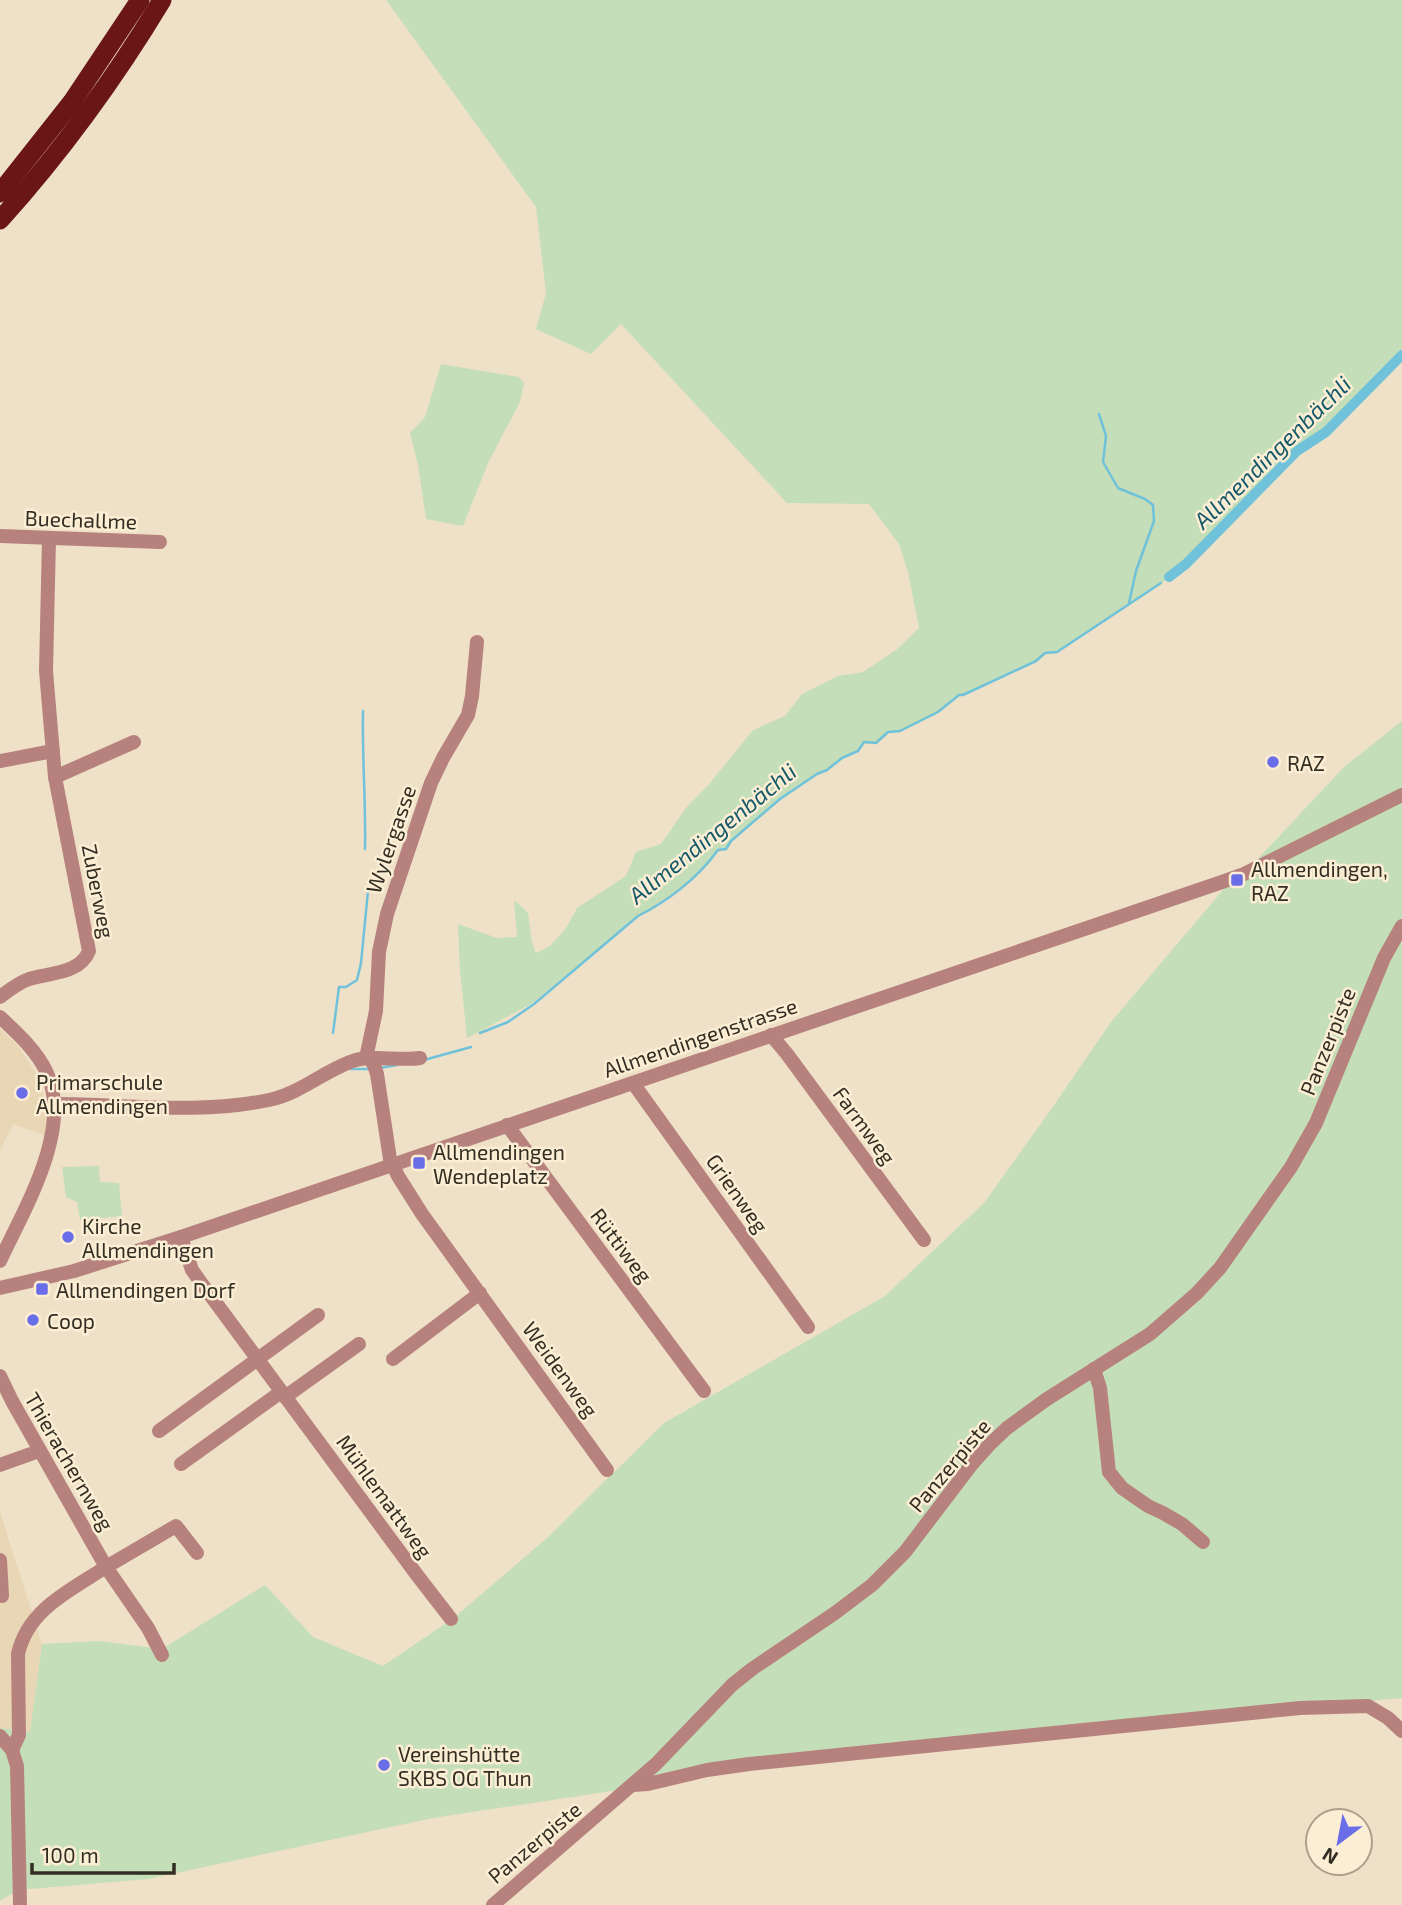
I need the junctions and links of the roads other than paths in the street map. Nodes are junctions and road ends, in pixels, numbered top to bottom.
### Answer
1 (140, 0) edge
2 (162, 0) edge
3 (0, 193) edge
4 (0, 220) edge
5 (0, 536) edge
6 (49, 539) junction
7 (160, 542) dead end
8 (477, 642) dead end
9 (134, 742) dead end
10 (53, 751) junction
11 (0, 761) edge
12 (55, 777) junction
13 (1402, 795) edge
14 (1402, 926) edge
15 (0, 997) edge
16 (0, 1017) edge
17 (771, 1035) junction
18 (368, 1058) junction
19 (420, 1058) dead end
20 (634, 1083) junction
21 (54, 1104) junction
22 (507, 1125) junction
23 (393, 1166) junction
24 (181, 1237) junction
25 (924, 1240) dead end
26 (0, 1261) edge
27 (0, 1288) edge
28 (480, 1293) junction
29 (318, 1315) dead end
30 (808, 1327) dead end
31 (359, 1344) dead end
32 (393, 1359) dead end
33 (258, 1360) junction
34 (1094, 1369) junction
35 (0, 1376) edge
36 (704, 1391) dead end
37 (283, 1394) junction
38 (159, 1431) dead end
39 (39, 1451) junction
40 (181, 1464) dead end
41 (0, 1465) edge
42 (607, 1470) dead end
43 (1203, 1542) dead end
44 (197, 1553) dead end
45 (0, 1560) edge
46 (106, 1567) junction
47 (2, 1596) dead end
48 (451, 1619) dead end
49 (162, 1655) dead end
50 (1402, 1731) edge
51 (0, 1736) edge
52 (12, 1749) junction
53 (633, 1785) junction
54 (20, 1905) edge
55 (493, 1905) edge

1 - 3 highway
2 - 4 highway
5 - 6 street, Buechallme
6 - 7 street, Buechallme
6 - 10 street, Zuberweg
8 - 18 street, Wylergasse
9 - 12 street
10 - 11 street
10 - 12 street, Zuberweg
12 - 15 street, Zuberweg
13 - 17 street, Allmendingenstrasse
14 - 34 street, Panzerpiste
16 - 21 street
17 - 20 street, Allmendingenstrasse
17 - 25 street, Farmweg
18 - 19 street
18 - 21 street
18 - 23 street, Wylergasse
20 - 22 street, Allmendingenstrasse
20 - 30 street, Grienweg
21 - 26 street
22 - 23 street, Allmendingenstrasse
22 - 36 street, Rüttiweg
23 - 24 street, Allmendingenstrasse
23 - 28 street, Weidenweg
24 - 27 street, Allmendingenstrasse
24 - 33 street, Mühlemattweg
28 - 32 street
28 - 42 street, Weidenweg
29 - 33 street
31 - 37 street
33 - 37 street, Mühlemattweg
33 - 38 street
34 - 43 street
34 - 53 street, Panzerpiste
35 - 39 street, Thierachernweg
37 - 40 street
37 - 48 street, Mühlemattweg
39 - 41 street
39 - 46 street, Thierachernweg
44 - 46 street
45 - 47 street
46 - 49 street, Thierachernweg
46 - 52 street
50 - 53 street
51 - 52 street
52 - 54 street
53 - 55 street, Panzerpiste

